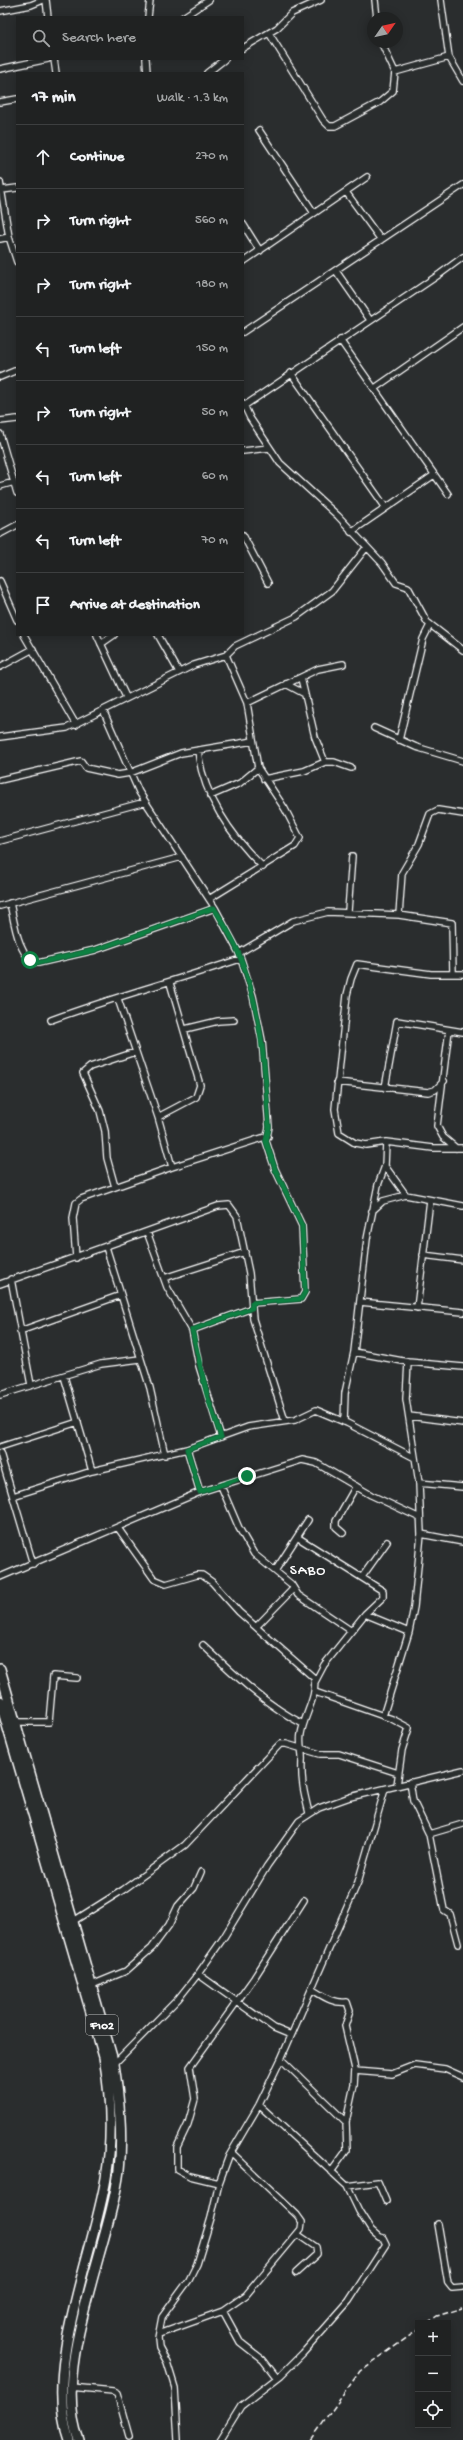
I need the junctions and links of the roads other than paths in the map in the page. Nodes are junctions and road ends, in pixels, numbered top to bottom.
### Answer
1 (42, 0) edge
2 (46, 0) edge
3 (150, 0) edge
4 (209, 0) edge
5 (321, 0) edge
6 (375, 0) edge
7 (441, 0) edge
8 (0, 11) edge
9 (376, 12) edge
10 (48, 16) edge
11 (148, 16) edge
12 (185, 16) edge
13 (269, 33) junction
14 (244, 47) edge
15 (384, 48) edge
16 (449, 56) junction
17 (43, 60) edge
18 (54, 60) edge
19 (146, 60) edge
20 (224, 60) edge
21 (0, 69) edge
22 (56, 72) edge
23 (147, 72) edge
24 (208, 72) edge
25 (395, 72) junction
26 (463, 81) edge
27 (16, 99) edge
28 (0, 102) edge
29 (259, 130) dead end
30 (366, 177) dead end
31 (0, 182) edge
32 (463, 185) edge
33 (16, 188) edge
34 (2, 190) junction
35 (346, 192) junction
36 (314, 213) junction
37 (244, 226) edge
38 (9, 238) junction
39 (0, 239) edge
40 (381, 240) junction
41 (260, 251) junction
42 (463, 257) edge
43 (16, 258) edge
44 (244, 261) edge
45 (336, 270) junction
46 (370, 320) junction
47 (463, 327) edge
48 (244, 331) edge
49 (340, 340) junction
50 (16, 370) edge
51 (291, 373) junction
52 (0, 377) edge
53 (375, 388) junction
54 (244, 404) edge
55 (16, 419) edge
56 (0, 420) edge
57 (0, 434) edge
58 (269, 448) junction
59 (244, 451) edge
60 (434, 475) junction
61 (14, 482) junction
62 (0, 486) edge
63 (16, 489) edge
64 (448, 494) dead end
65 (386, 508) junction
66 (16, 526) edge
67 (351, 532) junction
68 (0, 534) edge
69 (244, 537) edge
70 (366, 548) junction
71 (0, 581) edge
72 (268, 583) dead end
73 (6, 596) junction
74 (0, 599) edge
75 (16, 618) edge
76 (430, 625) junction
77 (25, 636) edge
78 (97, 636) edge
79 (113, 636) edge
80 (159, 636) edge
81 (101, 644) junction
82 (33, 649) junction
83 (463, 650) edge
84 (226, 655) junction
85 (343, 664) dead end
86 (0, 667) edge
87 (179, 672) junction
88 (301, 678) junction
89 (286, 684) junction
90 (303, 693) junction
91 (126, 697) junction
92 (247, 703) junction
93 (103, 710) junction
94 (76, 724) junction
95 (374, 728) dead end
96 (0, 737) edge
97 (399, 740) junction
98 (253, 741) junction
99 (198, 750) junction
100 (463, 761) edge
101 (325, 762) junction
102 (258, 768) junction
103 (351, 768) dead end
104 (130, 773) junction
105 (264, 779) junction
106 (0, 780) edge
107 (210, 796) junction
108 (145, 802) junction
109 (463, 814) edge
110 (0, 841) edge
111 (352, 856) dead end
112 (182, 857) junction
113 (263, 866) junction
114 (209, 899) junction
115 (10, 903) junction
116 (0, 906) edge
117 (214, 908) junction
118 (348, 911) junction
119 (399, 915) junction
120 (240, 956) junction
121 (453, 974) junction
122 (463, 974) edge
123 (170, 983) junction
124 (118, 999) junction
125 (51, 1020) dead end
126 (234, 1020) dead end
127 (185, 1029) junction
128 (449, 1030) junction
129 (463, 1032) edge
130 (135, 1052) junction
131 (444, 1081) junction
132 (337, 1082) junction
133 (385, 1088) junction
134 (158, 1117) junction
135 (268, 1136) junction
136 (386, 1142) junction
137 (456, 1148) junction
138 (463, 1148) edge
139 (385, 1166) junction
140 (172, 1167) junction
141 (115, 1187) junction
142 (406, 1195) junction
143 (430, 1200) junction
144 (463, 1206) edge
145 (372, 1211) junction
146 (147, 1232) junction
147 (106, 1247) junction
148 (245, 1252) junction
149 (423, 1255) junction
150 (76, 1258) junction
151 (463, 1260) edge
152 (164, 1278) junction
153 (11, 1279) junction
154 (0, 1284) edge
155 (121, 1295) junction
156 (360, 1302) junction
157 (252, 1305) junction
158 (417, 1308) junction
159 (463, 1312) edge
160 (192, 1330) junction
161 (20, 1331) junction
162 (354, 1352) junction
163 (140, 1359) junction
164 (408, 1362) junction
165 (463, 1367) edge
166 (64, 1376) junction
167 (31, 1386) junction
168 (0, 1395) edge
169 (409, 1416) junction
170 (285, 1421) junction
171 (78, 1422) junction
172 (344, 1422) junction
173 (463, 1422) edge
174 (221, 1437) junction
175 (0, 1447) edge
176 (187, 1449) junction
177 (0, 1453) edge
178 (165, 1455) junction
179 (415, 1458) junction
180 (92, 1471) junction
181 (419, 1483) junction
182 (221, 1486) junction
183 (356, 1486) junction
184 (463, 1487) edge
185 (200, 1492) junction
186 (13, 1496) junction
187 (420, 1518) junction
188 (308, 1520) dead end
189 (118, 1528) junction
190 (343, 1533) dead end
191 (421, 1534) junction
192 (297, 1537) junction
193 (387, 1542) dead end
194 (463, 1542) edge
195 (33, 1564) junction
196 (276, 1571) junction
197 (0, 1577) edge
198 (362, 1577) junction
199 (293, 1590) junction
200 (365, 1614) junction
201 (256, 1627) junction
202 (350, 1630) junction
203 (409, 1632) junction
204 (203, 1645) dead end
205 (0, 1669) edge
206 (77, 1678) dead end
207 (315, 1682) junction
208 (315, 1692) junction
209 (0, 1701) edge
210 (383, 1716) junction
211 (16, 1722) junction
212 (303, 1724) junction
213 (299, 1748) junction
214 (463, 1770) edge
215 (398, 1773) junction
216 (410, 1782) junction
217 (397, 1785) junction
218 (385, 1789) junction
219 (309, 1813) junction
220 (463, 1824) edge
221 (428, 1834) junction
222 (201, 1872) dead end
223 (304, 1900) dead end
224 (72, 1922) junction
225 (458, 1944) dead end
226 (198, 1974) junction
227 (92, 1985) junction
228 (311, 1990) junction
229 (237, 2001) junction
230 (291, 2035) junction
231 (281, 2059) junction
232 (114, 2064) junction
233 (355, 2071) junction
234 (463, 2077) edge
235 (259, 2105) junction
236 (346, 2122) junction
237 (232, 2153) junction
238 (331, 2172) junction
239 (219, 2183) junction
240 (347, 2186) junction
241 (386, 2200) dead end
242 (438, 2224) dead end
243 (298, 2234) junction
244 (296, 2274) dead end
245 (463, 2287) edge
246 (223, 2311) junction
247 (159, 2334) junction
248 (277, 2378) junction
249 (71, 2392) junction
250 (61, 2395) junction
251 (129, 2436) dead end
252 (69, 2440) edge
253 (79, 2440) edge
254 (178, 2440) edge
255 (220, 2440) edge

1 - 8 street
2 - 10 street
3 - 11 street
4 - 12 street
5 - 13 street
6 - 9 street
7 - 16 street
13 - 14 street
13 - 25 street
15 - 25 street
16 - 25 street
16 - 26 street
17 - 21 street
18 - 22 street
19 - 23 street
20 - 24 street
27 - 28 street
29 - 36 street
30 - 35 street
31 - 34 street
32 - 40 street
33 - 34 street
34 - 38 street
35 - 36 street
35 - 40 street
36 - 41 street
37 - 41 street
38 - 39 street
38 - 43 street
40 - 45 street
41 - 44 street
42 - 46 street
45 - 46 street
45 - 48 street
46 - 49 street
47 - 53 street
49 - 51 street
49 - 53 street
50 - 52 street
51 - 54 street
51 - 65 street
53 - 60 street
54 - 58 street
55 - 56 street
57 - 61 street
58 - 59 street
58 - 67 street
60 - 64 street
60 - 65 street
61 - 62 street
61 - 63 street
65 - 67 street
66 - 68 street
67 - 70 street
69 - 72 street
70 - 76 street
70 - 84 street
71 - 73 street
73 - 74 street
73 - 75 street
76 - 83 street
76 - 97 street
77 - 82 street
78 - 81 street
79 - 81 street
80 - 87 street
81 - 91 street
82 - 86 street
82 - 94 street
84 - 87 street
84 - 92 street
85 - 88 street
87 - 91 street
88 - 89 street
88 - 90 street
89 - 90 street
89 - 92 street
90 - 101 street
91 - 93 street
92 - 98 street
93 - 94 street
93 - 104 street
94 - 96 street
95 - 97 street
97 - 100 street
98 - 99 street
98 - 102 street
99 - 104 street
99 - 107 street
101 - 103 street
101 - 105 street
102 - 105 street
102 - 107 street
104 - 106 street
104 - 108 street
105 - 113 street
107 - 113 street
108 - 110 street
108 - 112 street
109 - 119 street
111 - 118 street
112 - 114 street
112 - 115 street
113 - 114 street
114 - 117 street
115 - 116 street
115 - 117 street
117 - 120 street
118 - 119 street
118 - 120 street
119 - 121 street
120 - 123 street
120 - 135 street
121 - 122 street
121 - 132 street
123 - 124 street
123 - 127 street
124 - 125 street
124 - 130 street
126 - 127 street
127 - 134 street
128 - 129 street
128 - 131 street
128 - 133 street
130 - 134 street
130 - 141 street
131 - 133 street
131 - 137 street
132 - 133 street
132 - 136 street
134 - 140 street
135 - 140 street
135 - 157 street
136 - 137 street
136 - 139 street
137 - 138 street
139 - 142 street
139 - 145 street
140 - 141 street
141 - 150 street
142 - 143 street
142 - 145 street
143 - 144 street
143 - 149 street
145 - 156 street
146 - 147 street
146 - 148 street
146 - 152 street
147 - 150 street
147 - 155 street
148 - 152 street
148 - 157 street
149 - 151 street
149 - 158 street
150 - 153 street
152 - 160 street
153 - 154 street
153 - 161 street
155 - 161 street
155 - 163 street
156 - 158 street
156 - 162 street
157 - 160 street
157 - 170 street
158 - 159 street
160 - 174 street
161 - 167 street
162 - 164 street
162 - 172 street
163 - 166 street
163 - 178 street
164 - 165 street
164 - 169 street
166 - 167 street
166 - 171 street
167 - 168 street
169 - 173 street
169 - 179 street
170 - 172 street
170 - 174 street
171 - 175 street
171 - 180 street
172 - 179 street
174 - 176 street
176 - 178 street
176 - 185 street
177 - 186 street
178 - 180 street
179 - 181 street
180 - 186 street
181 - 184 street
181 - 187 street
182 - 183 street
182 - 185 street
182 - 196 street
183 - 187 street
183 - 190 street
185 - 189 street
186 - 195 street
187 - 191 street
188 - 192 street
189 - 195 street
189 - 201 street
191 - 194 street
191 - 203 street
192 - 196 street
192 - 198 street
193 - 198 street
195 - 197 street
196 - 199 street
198 - 200 street
199 - 201 street
199 - 202 street
200 - 202 street
200 - 203 street
201 - 207 street
202 - 207 street
203 - 210 street
204 - 212 street
205 - 211 main road, F102
206 - 211 street
207 - 208 street
208 - 210 street
208 - 212 street
209 - 250 main road, F102
210 - 215 street
211 - 224 main road, F102
212 - 213 street
213 - 215 street
213 - 219 street
213 - 224 street
214 - 216 street
215 - 217 street
216 - 217 street
216 - 221 street
217 - 218 street
218 - 219 street
218 - 228 street
219 - 226 street
220 - 221 street
221 - 225 street
222 - 227 street
223 - 229 street
224 - 227 main road, F102
226 - 229 street
226 - 232 street
227 - 232 main road, F102
228 - 230 street
228 - 233 street
229 - 230 street
229 - 239 street
230 - 231 street
231 - 235 street
231 - 236 street
232 - 249 main road, F102
233 - 234 street
233 - 236 street
235 - 237 street
235 - 238 street
236 - 238 street
237 - 239 street
237 - 243 street
238 - 240 street
239 - 247 street
240 - 241 street
240 - 248 street
242 - 245 street
243 - 244 street
243 - 246 street
246 - 247 street
246 - 248 street
247 - 254 street
248 - 255 street
249 - 250 main road
249 - 251 street
249 - 253 main road, F102
250 - 252 main road, F102

